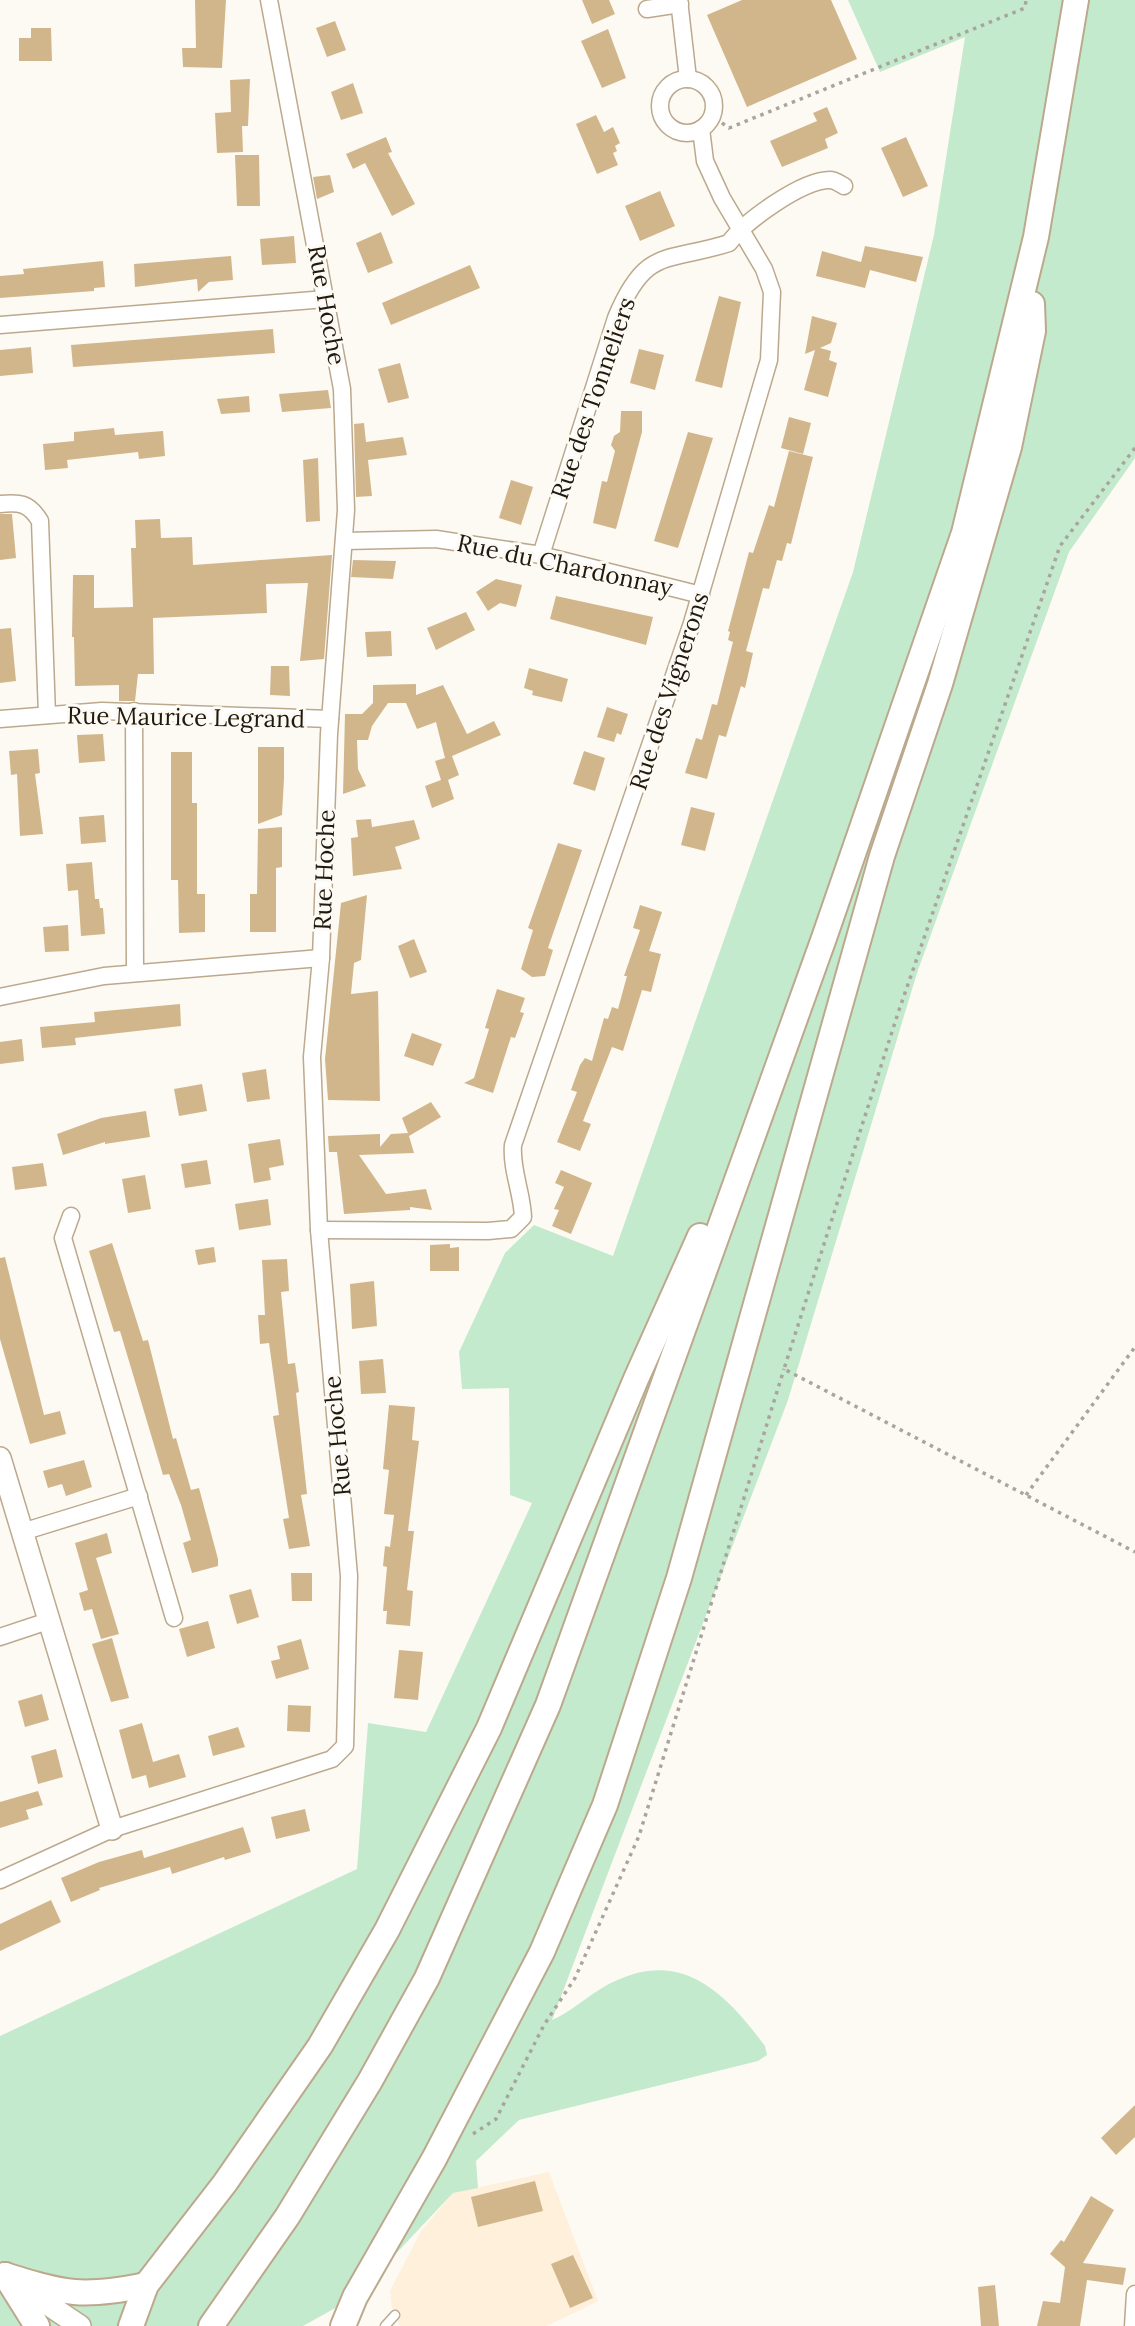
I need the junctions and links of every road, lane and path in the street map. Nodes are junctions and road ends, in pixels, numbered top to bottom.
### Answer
1 (269, 0) edge
2 (1026, 0) edge
3 (1076, 0) edge
4 (1086, 0) edge
5 (680, 2) edge
6 (647, 9) dead end
7 (688, 79) junction
8 (712, 116) junction
9 (701, 129) junction
10 (844, 186) dead end
11 (740, 228) junction
12 (326, 299) junction
13 (1032, 304) junction
14 (0, 325) edge
15 (1135, 448) edge
16 (0, 503) edge
17 (344, 541) junction
18 (541, 555) junction
19 (701, 595) junction
20 (134, 712) junction
21 (47, 715) junction
22 (0, 719) edge
23 (330, 719) junction
24 (321, 958) junction
25 (135, 972) junction
26 (0, 998) edge
27 (763, 1106) junction
28 (71, 1216) dead end
29 (319, 1230) junction
30 (1135, 1347) edge
31 (784, 1369) junction
32 (0, 1458) edge
33 (1026, 1495) junction
34 (139, 1496) junction
35 (22, 1532) junction
36 (1135, 1552) edge
37 (174, 1618) dead end
38 (48, 1621) junction
39 (0, 1637) edge
40 (112, 1829) junction
41 (0, 1880) edge
42 (465, 2139) dead end
43 (2, 2273) edge
44 (146, 2285) junction
45 (1135, 2294) edge
46 (395, 2315) dead end
47 (37, 2326) edge
48 (80, 2326) edge
49 (131, 2326) edge
50 (211, 2326) edge
51 (223, 2326) edge
52 (343, 2326) edge
53 (385, 2326) edge
54 (1133, 2326) edge

1 - 12 street, Rue Hoche
2 - 8 path
3 - 27 main road
4 - 13 main road
5 - 6 street
5 - 7 street
7 - 8 street
7 - 9 street
8 - 9 street
9 - 11 street, Rue des Vignerons
10 - 11 street, Rue des Tonneliers
11 - 18 street, Rue des Tonneliers
11 - 19 street, Rue des Vignerons
12 - 14 street
12 - 17 street, Rue Hoche
13 - 51 main road
13 - 52 main road
15 - 31 path
16 - 21 street
17 - 18 street, Rue du Chardonnay
17 - 23 street, Rue Hoche
18 - 19 street, Rue du Chardonnay
19 - 29 street, Rue des Vignerons
20 - 21 street, Rue Maurice Legrand
20 - 23 street, Rue Maurice Legrand
20 - 25 street
21 - 22 street, Rue Maurice Legrand
23 - 24 street, Rue Hoche
24 - 25 street
24 - 29 street, Rue Hoche
25 - 26 street
27 - 44 main road
27 - 50 main road
28 - 34 street
29 - 40 street, Rue Hoche
30 - 33 path
31 - 33 path
31 - 42 path
32 - 35 street
33 - 36 path
34 - 35 street
34 - 37 street
35 - 38 street
38 - 39 street
38 - 40 street
40 - 41 street
43 - 44 main road
43 - 47 main road
43 - 48 street
44 - 49 main road
45 - 54 street
46 - 53 lane

